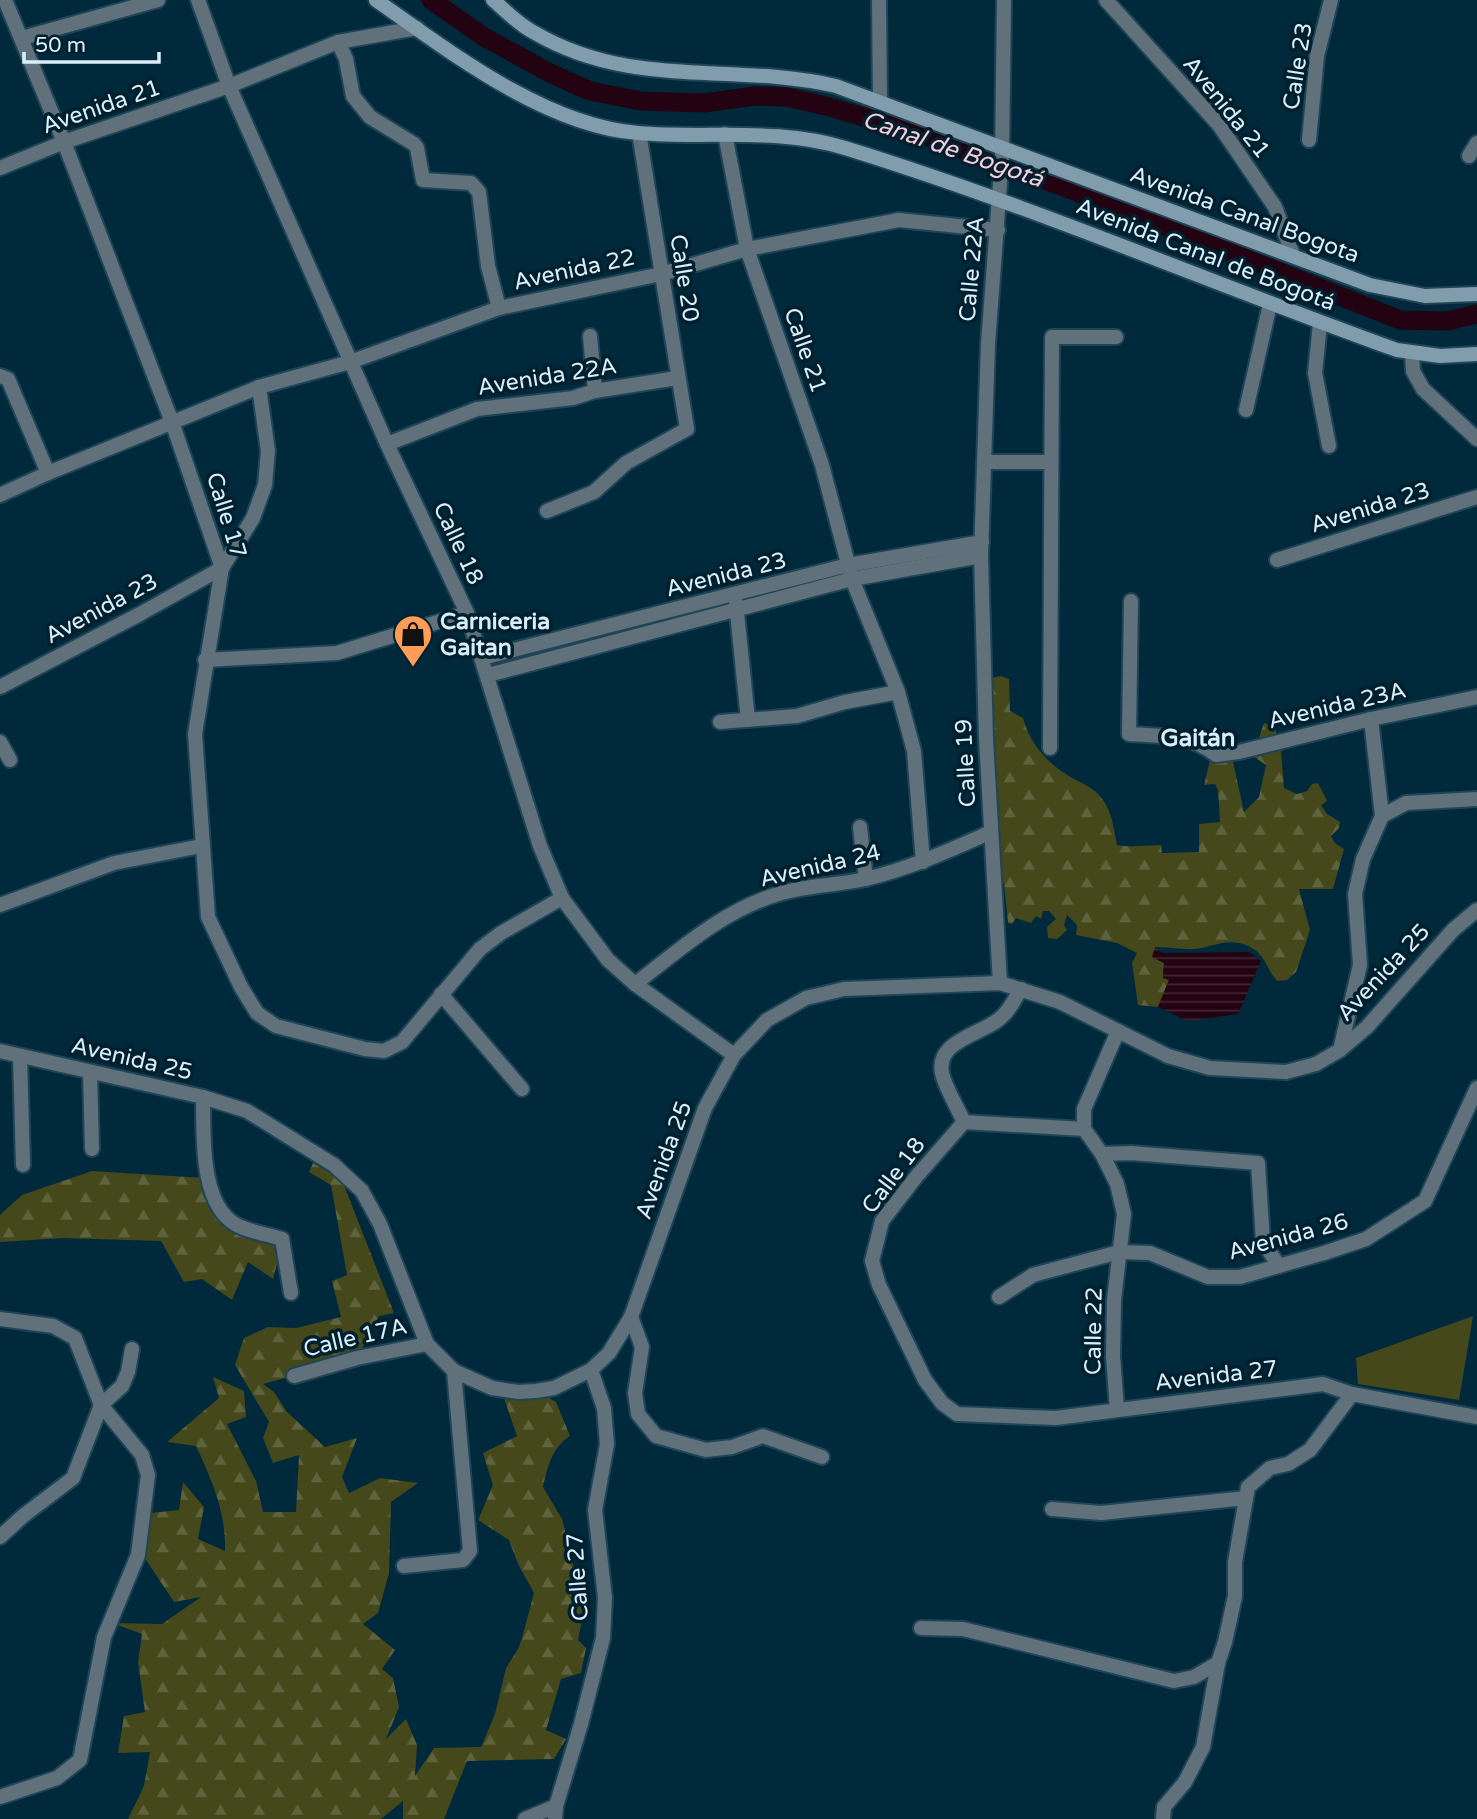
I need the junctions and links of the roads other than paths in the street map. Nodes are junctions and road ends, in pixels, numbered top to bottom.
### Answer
1 (5, 0) edge
2 (158, 0) edge
3 (198, 0) edge
4 (376, 0) edge
5 (493, 0) edge
6 (879, 0) edge
7 (1004, 0) edge
8 (1106, 0) edge
9 (1331, 0) edge
10 (417, 28) junction
11 (22, 38) junction
12 (338, 42) junction
13 (229, 86) junction
14 (880, 101) junction
15 (639, 133) junction
16 (725, 134) junction
17 (1309, 140) dead end
18 (64, 142) junction
19 (1002, 153) junction
20 (0, 168) edge
21 (1000, 194) junction
22 (998, 230) junction
23 (747, 249) junction
24 (1293, 255) junction
25 (661, 274) junction
26 (1477, 294) edge
27 (1270, 304) junction
28 (499, 308) junction
29 (1320, 323) junction
30 (590, 336) dead end
31 (1116, 337) dead end
32 (1412, 353) junction
33 (1477, 354) edge
34 (350, 362) junction
35 (0, 376) edge
36 (677, 378) junction
37 (259, 387) junction
38 (595, 391) junction
39 (1246, 410) dead end
40 (172, 422) junction
41 (1477, 439) edge
42 (387, 444) junction
43 (1329, 446) dead end
44 (984, 462) junction
45 (1051, 462) junction
46 (48, 473) junction
47 (0, 495) edge
48 (1477, 498) edge
49 (547, 512) dead end
50 (981, 549) junction
51 (1277, 560) dead end
52 (222, 568) junction
53 (850, 572) junction
54 (736, 595) junction
55 (1131, 601) dead end
56 (737, 611) junction
57 (467, 613) junction
58 (631, 621) junction
59 (636, 637) junction
60 (482, 658) junction
61 (205, 660) junction
62 (488, 675) junction
63 (0, 687) edge
64 (898, 692) junction
65 (1477, 697) edge
66 (1371, 719) junction
67 (748, 720) junction
68 (720, 722) dead end
69 (0, 742) edge
70 (1050, 748) dead end
71 (10, 760) dead end
72 (1477, 799) edge
73 (1382, 816) junction
74 (860, 827) dead end
75 (991, 832) junction
76 (201, 846) junction
77 (923, 862) junction
78 (866, 879) junction
79 (562, 898) junction
80 (0, 905) edge
81 (1477, 910) edge
82 (1000, 983) junction
83 (635, 984) junction
84 (1021, 989) junction
85 (441, 995) junction
86 (1118, 1031) junction
87 (1339, 1050) junction
88 (0, 1051) edge
89 (734, 1055) junction
90 (20, 1056) junction
91 (90, 1072) junction
92 (1477, 1088) edge
93 (522, 1089) dead end
94 (203, 1097) junction
95 (964, 1122) junction
96 (1084, 1129) junction
97 (92, 1149) dead end
98 (1102, 1154) junction
99 (23, 1165) dead end
100 (1119, 1252) junction
101 (1279, 1266) junction
102 (291, 1293) dead end
103 (999, 1297) dead end
104 (631, 1317) junction
105 (0, 1319) edge
106 (427, 1344) junction
107 (132, 1349) dead end
108 (591, 1370) junction
109 (454, 1371) junction
110 (294, 1376) dead end
111 (1352, 1394) junction
112 (102, 1405) junction
113 (1117, 1410) junction
114 (957, 1415) joint
115 (1477, 1417) edge
116 (822, 1457) dead end
117 (1246, 1498) junction
118 (1052, 1509) dead end
119 (0, 1537) edge
120 (404, 1566) dead end
121 (921, 1628) dead end
122 (1218, 1663) junction
123 (0, 1797) edge
124 (555, 1812) edge
125 (525, 1819) edge
126 (1163, 1819) edge

1 - 11 street, Calle 17
2 - 11 street
3 - 13 street, Calle 18
4 - 10 main road, Avenida Canal de Bogotá
5 - 14 main road
6 - 14 street
7 - 19 street, Calle 22A
8 - 24 street, Avenida 21
9 - 17 street, Calle 23
10 - 12 street, Avenida 21
10 - 15 main road, Avenida Canal de Bogotá
11 - 18 street, Calle 17
12 - 13 street, Avenida 21
12 - 28 street
13 - 18 street, Avenida 21
13 - 34 street, Calle 18
14 - 19 main road
15 - 16 main road, Avenida Canal de Bogotá
15 - 25 street, Calle 20
16 - 21 main road, Avenida Canal de Bogotá
16 - 23 street, Calle 21
18 - 20 street, Avenida 21
18 - 40 street, Calle 17
19 - 21 street, Calle 22A
19 - 24 main road, Avenida Canal Bogota
21 - 22 street, Calle 22A
21 - 27 main road, Avenida Canal de Bogotá
22 - 23 street, Avenida 22
22 - 44 street, Calle 22A
23 - 25 street, Avenida 22
23 - 53 street, Calle 21
24 - 26 main road, Avenida Canal Bogota
25 - 28 street, Avenida 22
25 - 36 street, Calle 20
27 - 29 main road, Avenida Canal de Bogotá
27 - 39 street
28 - 34 street, Avenida 22
29 - 32 main road, Avenida Canal de Bogotá
29 - 43 street
30 - 38 street
31 - 45 street
32 - 33 main road, Avenida Canal de Bogotá
32 - 41 street
34 - 37 street, Avenida 22
34 - 42 street, Calle 18
35 - 46 street
36 - 38 street, Avenida 22A
36 - 49 street, Calle 20
37 - 40 street, Avenida 22
37 - 52 street
38 - 42 street, Avenida 22A
40 - 46 street
40 - 52 street, Calle 17
42 - 57 street, Calle 18
44 - 45 street
44 - 50 street, Calle 22A
45 - 70 street
46 - 47 street
48 - 51 street, Avenida 23
50 - 53 street, Avenida 23
50 - 75 street, Calle 19
52 - 61 street, Calle 17
52 - 63 street, Avenida 23
53 - 54 street, Avenida 23
53 - 56 street, Avenida 23
53 - 64 street, Calle 21
54 - 56 street
54 - 58 street, Avenida 23
55 - 66 street, Avenida 23A
56 - 59 street, Avenida 23
56 - 67 street
57 - 60 street, Calle 18
57 - 61 street
58 - 59 street
58 - 60 street, Avenida 23
59 - 62 street, Avenida 23
60 - 62 street, Calle 18
61 - 76 street, Calle 17
62 - 79 street, Calle 18
64 - 67 street
64 - 77 street, Calle 21
65 - 66 street, Avenida 23A
66 - 73 street
67 - 68 street
69 - 71 street
72 - 73 street
73 - 87 street
74 - 78 street
75 - 77 street, Avenida 24
75 - 82 street, Calle 19
76 - 80 street
76 - 85 street, Calle 17
77 - 78 street, Avenida 24
78 - 83 street, Avenida 24
79 - 83 street, Calle 18
79 - 85 street
81 - 87 street, Avenida 25
82 - 84 street, Avenida 25
82 - 89 street, Avenida 25
83 - 89 street, Calle 18
84 - 86 street, Avenida 25
84 - 95 street
85 - 93 street
86 - 87 street, Avenida 25
86 - 96 street
88 - 90 street, Avenida 25
89 - 104 street, Avenida 25
90 - 91 street, Avenida 25
90 - 99 street
91 - 94 street, Avenida 25
91 - 97 street
92 - 101 street, Avenida 26
94 - 102 street
94 - 106 street, Avenida 25
95 - 96 street
95 - 114 street, Calle 18
96 - 98 street
98 - 100 street
98 - 101 street
100 - 101 street, Avenida 26
100 - 103 street, Avenida 26
100 - 113 street, Calle 22
104 - 108 street, Avenida 25
104 - 116 street
105 - 112 street
106 - 109 street, Avenida 25
106 - 110 street, Calle 17A
107 - 112 street
108 - 109 street, Avenida 25
108 - 124 street, Calle 27
109 - 120 street
111 - 113 street, Avenida 27
111 - 115 street, Avenida 27
111 - 117 street
112 - 119 street
112 - 123 street
113 - 114 street, Avenida 27
117 - 118 street
117 - 122 street
121 - 122 street
122 - 126 street
124 - 125 street

